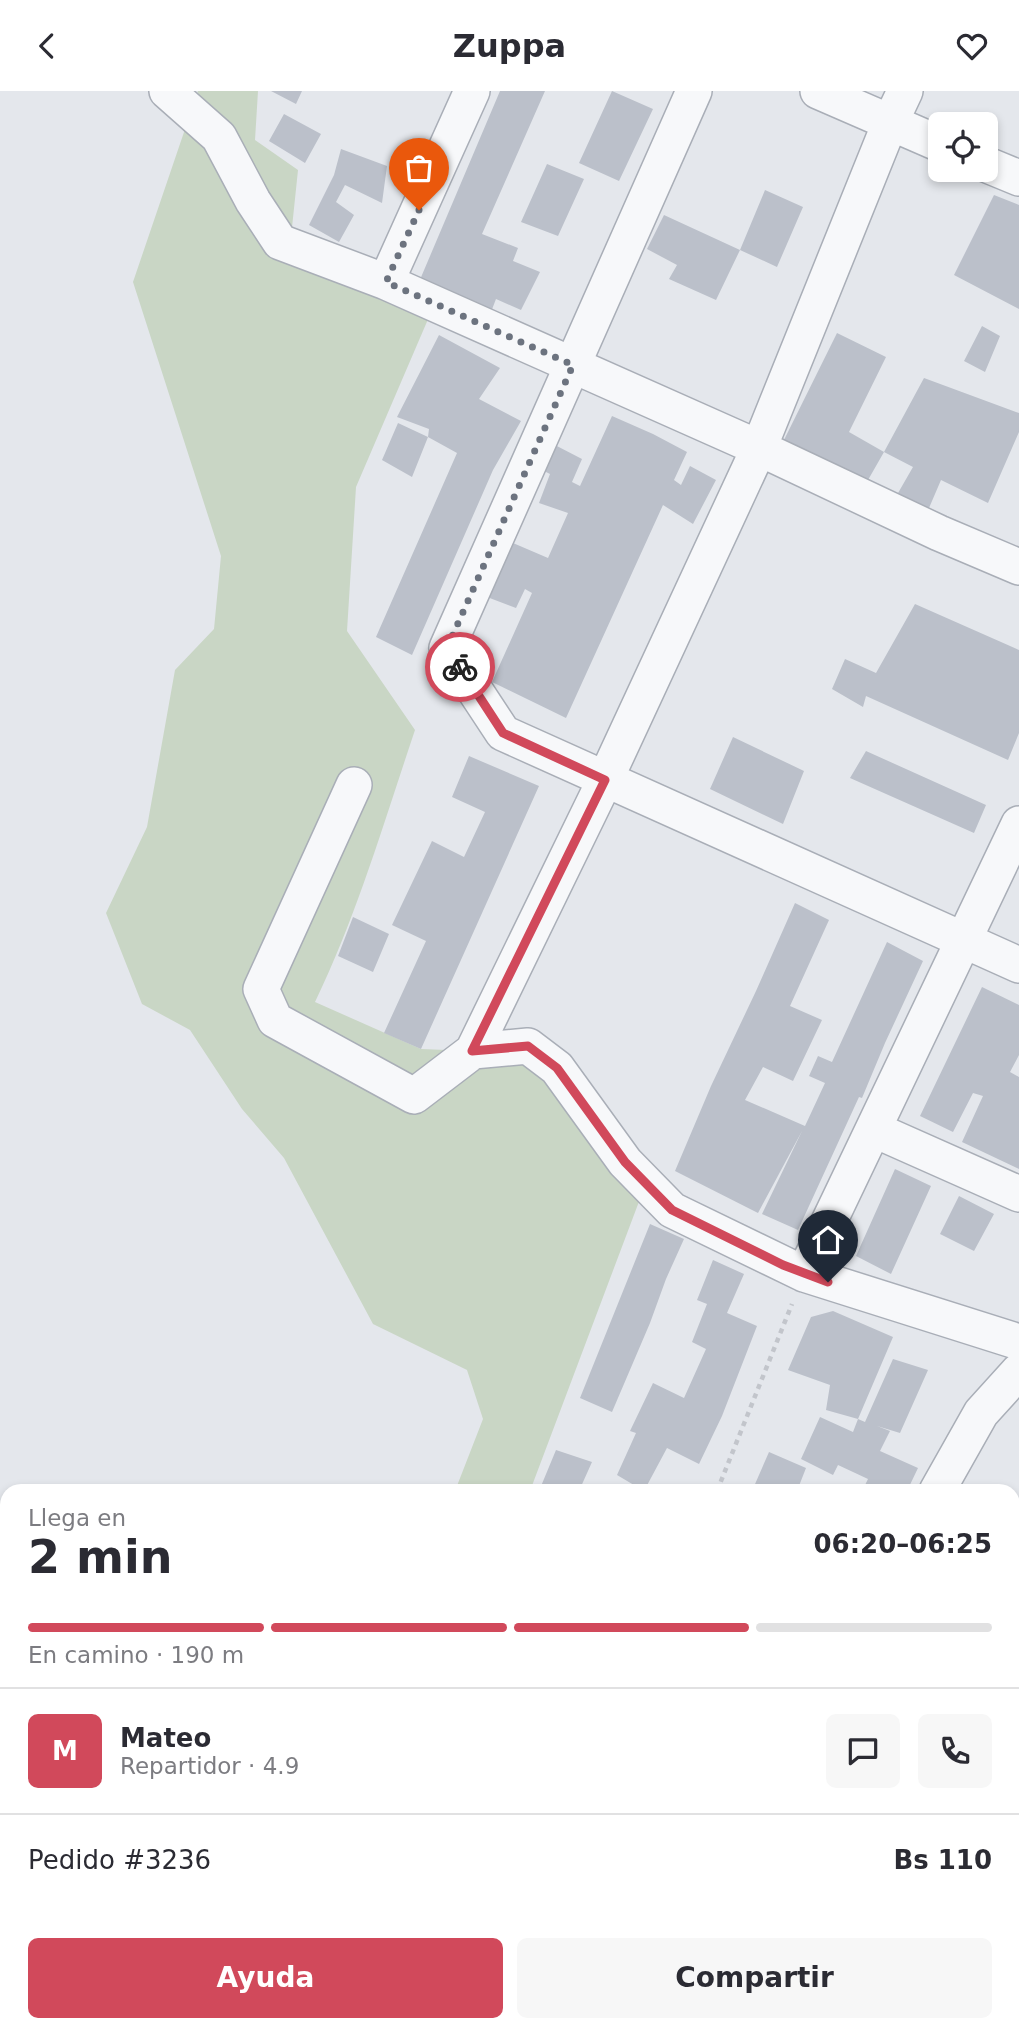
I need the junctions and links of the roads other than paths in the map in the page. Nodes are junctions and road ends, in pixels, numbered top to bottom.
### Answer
1 (167, 91) edge
2 (472, 91) edge
3 (694, 91) edge
4 (818, 91) edge
5 (905, 91) edge
6 (890, 123) junction
7 (928, 139) edge
8 (998, 169) edge
9 (1019, 178) edge
10 (386, 282) junction
11 (573, 365) junction
12 (759, 448) junction
13 (1019, 567) edge
14 (605, 780) junction
15 (354, 785) dead end
16 (1019, 824) edge
17 (965, 940) junction
18 (1019, 965) edge
19 (472, 1051) junction
20 (875, 1130) junction
21 (1019, 1194) edge
22 (804, 1274) junction
23 (1019, 1342) edge
24 (1019, 1371) edge
25 (941, 1484) edge

1 - 10 street
2 - 10 street
3 - 11 street
4 - 6 street
5 - 6 street
6 - 7 street
6 - 12 street
8 - 9 street
10 - 11 street
11 - 12 street
11 - 14 street
12 - 13 street
12 - 14 street
14 - 17 street
14 - 19 street
15 - 19 street
16 - 17 street
17 - 18 street
17 - 20 street
19 - 22 street
20 - 21 street
20 - 22 street
22 - 23 street
24 - 25 street

